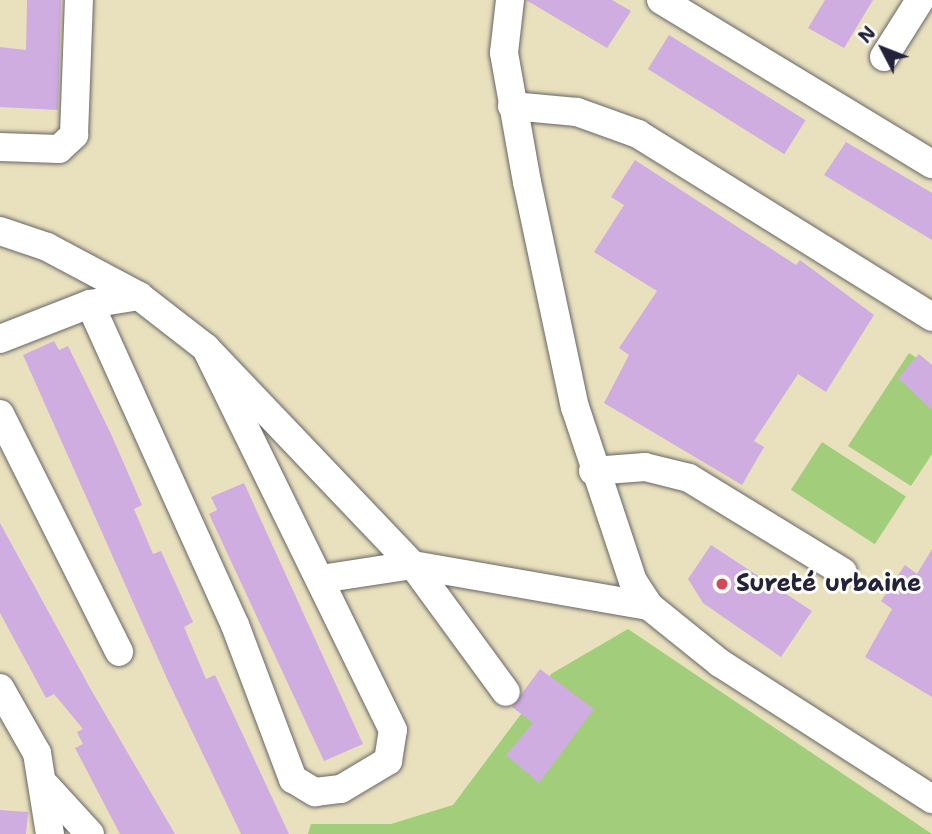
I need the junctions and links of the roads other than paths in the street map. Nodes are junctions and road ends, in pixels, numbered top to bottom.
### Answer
1 (79, 0) edge
2 (510, 0) edge
3 (661, 0) edge
4 (920, 0) edge
5 (884, 57) dead end
6 (512, 106) junction
7 (0, 147) edge
8 (932, 164) edge
9 (0, 232) edge
10 (139, 296) junction
11 (89, 304) junction
12 (932, 317) edge
13 (0, 340) edge
14 (206, 348) junction
15 (0, 414) edge
16 (593, 471) junction
17 (413, 565) junction
18 (843, 572) dead end
19 (321, 579) junction
20 (649, 606) junction
21 (119, 652) dead end
22 (0, 688) edge
23 (506, 692) dead end
24 (46, 786) junction
25 (932, 799) edge
26 (50, 834) edge
27 (90, 834) edge

1 - 7 street
2 - 6 street
3 - 8 street
4 - 5 street
6 - 12 street
6 - 16 street
9 - 10 street
10 - 11 street
10 - 14 street
11 - 13 street
11 - 19 street
14 - 17 street
14 - 19 street
15 - 21 street
16 - 18 street
16 - 20 street
17 - 19 street
17 - 20 street
17 - 23 street
20 - 25 street
22 - 24 street
24 - 26 street
24 - 27 street

